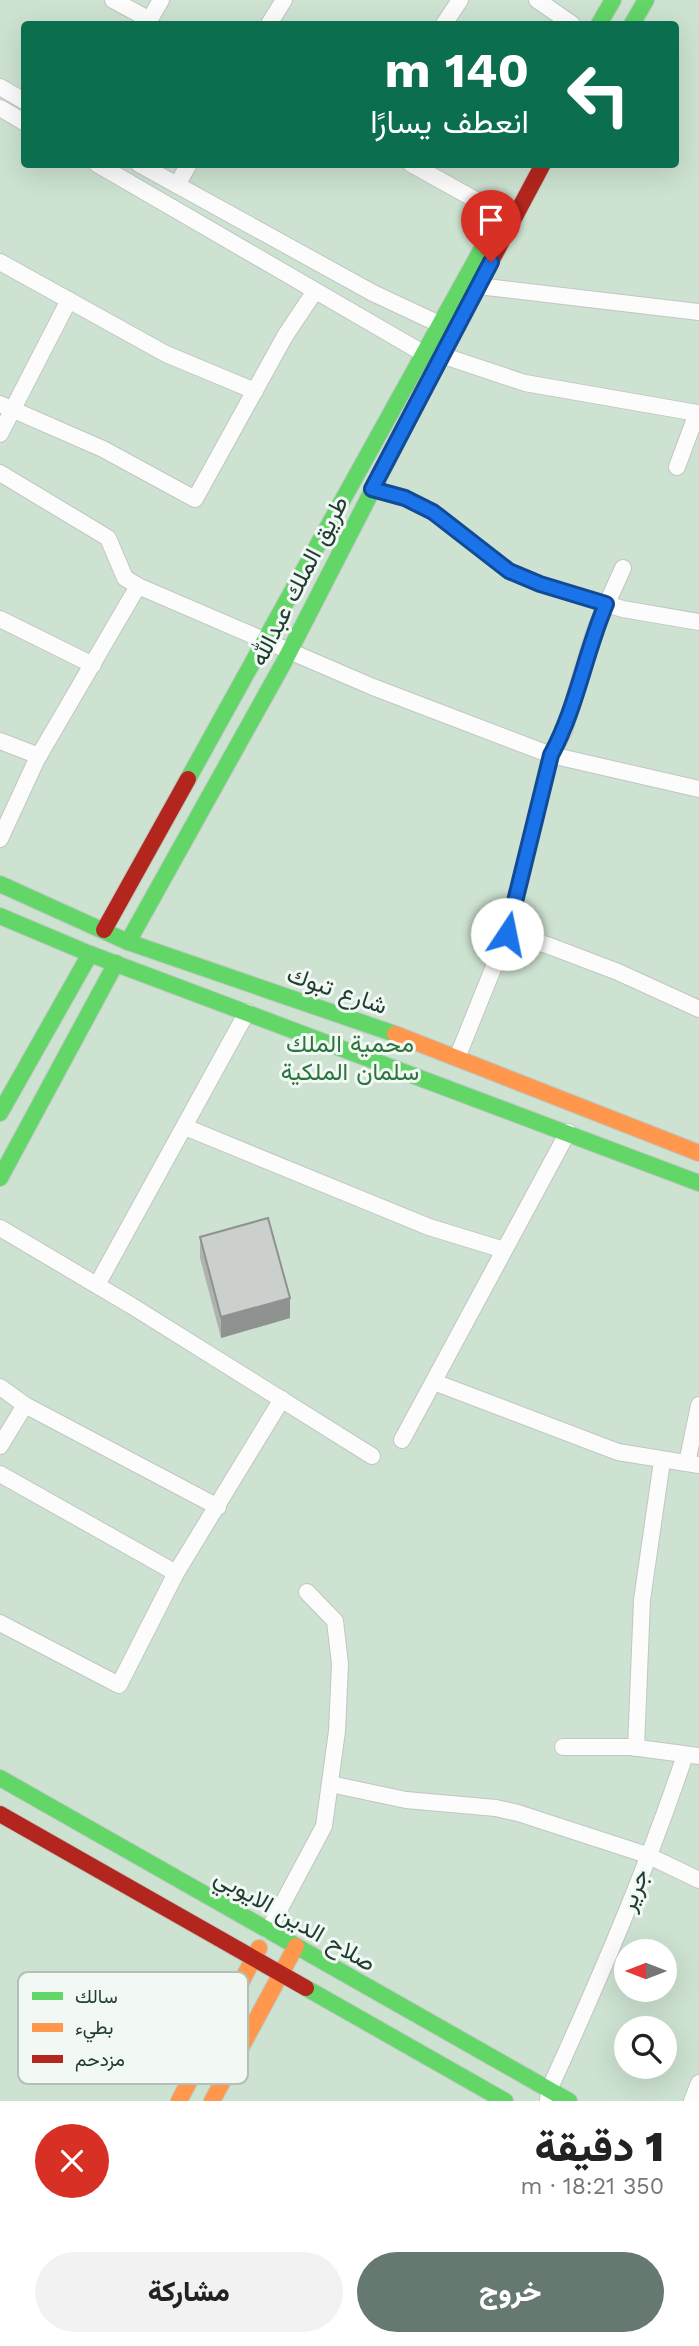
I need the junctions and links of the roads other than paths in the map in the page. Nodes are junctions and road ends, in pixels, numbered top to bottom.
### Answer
1 (113, 0) edge
2 (161, 0) edge
3 (284, 0) edge
4 (460, 0) edge
5 (537, 0) edge
6 (613, 0) edge
7 (646, 0) edge
8 (146, 21) edge
9 (149, 21) edge
10 (271, 21) edge
11 (446, 21) edge
12 (568, 21) edge
13 (601, 21) edge
14 (634, 21) edge
15 (0, 87) edge
16 (21, 99) edge
17 (0, 108) edge
18 (21, 120) edge
19 (104, 168) edge
20 (146, 168) edge
21 (186, 168) edge
22 (418, 168) edge
23 (524, 168) edge
24 (541, 168) edge
25 (177, 185) junction
26 (501, 214) junction
27 (0, 262) edge
28 (478, 286) junction
29 (315, 291) junction
30 (69, 300) junction
31 (699, 312) edge
32 (437, 323) junction
33 (421, 352) junction
34 (441, 355) junction
35 (255, 391) junction
36 (6, 407) edge
37 (0, 434) edge
38 (677, 467) dead end
39 (0, 473) edge
40 (372, 489) junction
41 (623, 568) dead end
42 (138, 586) junction
43 (606, 604) junction
44 (0, 619) edge
45 (699, 622) edge
46 (263, 640) junction
47 (289, 652) junction
48 (93, 665) junction
49 (0, 741) edge
50 (551, 755) junction
51 (39, 756) junction
52 (699, 789) edge
53 (0, 839) edge
54 (0, 884) edge
55 (0, 916) edge
56 (104, 930) junction
57 (507, 934) junction
58 (128, 942) junction
59 (90, 954) junction
60 (116, 963) junction
61 (699, 1009) edge
62 (247, 1012) junction
63 (457, 1058) junction
64 (0, 1113) edge
65 (185, 1127) junction
66 (568, 1132) junction
67 (699, 1153) edge
68 (0, 1178) edge
69 (699, 1183) edge
70 (0, 1228) edge
71 (504, 1250) junction
72 (97, 1285) junction
73 (434, 1382) junction
74 (0, 1387) edge
75 (282, 1399) junction
76 (25, 1405) junction
77 (699, 1405) edge
78 (402, 1440) dead end
79 (0, 1447) edge
80 (372, 1457) dead end
81 (662, 1461) junction
82 (693, 1464) edge
83 (0, 1474) edge
84 (218, 1507) junction
85 (176, 1573) junction
86 (307, 1592) dead end
87 (0, 1623) edge
88 (562, 1747) dead end
89 (636, 1748) junction
90 (692, 1755) edge
91 (0, 1778) edge
92 (330, 1784) junction
93 (0, 1814) edge
94 (648, 1855) junction
95 (699, 1880) edge
96 (268, 1931) junction
97 (296, 1946) junction
98 (253, 1959) junction
99 (246, 1972) edge
100 (281, 1975) junction
101 (248, 2035) edge
102 (699, 2083) edge
103 (188, 2084) edge
104 (221, 2084) edge
105 (548, 2095) edge
106 (179, 2101) edge
107 (212, 2101) edge
108 (505, 2101) edge
109 (569, 2101) edge
110 (692, 2101) edge

1 - 8 street
2 - 9 street
3 - 10 street
4 - 11 street
5 - 12 street
6 - 13 main road
7 - 14 main road
15 - 16 street
17 - 18 street
19 - 29 street
20 - 25 street
21 - 25 street
22 - 26 street
23 - 26 main road, طريق الملك عبدالله
24 - 28 main road, طريق الملك عبدالله
25 - 32 street
26 - 32 main road, طريق الملك عبدالله
27 - 30 street
28 - 31 street
28 - 34 main road, طريق الملك عبدالله
29 - 33 street
29 - 35 street
30 - 35 street
30 - 36 street
32 - 33 main road, طريق الملك عبدالله
33 - 46 main road, طريق الملك عبدالله
34 - 38 street
34 - 40 main road, طريق الملك عبدالله
35 - 36 street
36 - 37 street
39 - 42 street
40 - 43 street
40 - 47 main road, طريق الملك عبدالله
41 - 43 street
42 - 46 street
42 - 48 street
43 - 45 street
43 - 50 street
44 - 48 street
46 - 47 street
46 - 56 main road, طريق الملك عبدالله
47 - 50 street
47 - 58 main road, طريق الملك عبدالله
48 - 51 street
49 - 51 street
50 - 52 street
50 - 57 street
51 - 53 street
54 - 56 main road, شارع تبوك
55 - 59 main road, شارع تبوك
56 - 58 main road, شارع تبوك
57 - 61 street
57 - 63 street
58 - 63 main road, شارع تبوك
59 - 60 main road, شارع تبوك
59 - 64 main road
60 - 62 main road, شارع تبوك
60 - 68 main road
62 - 65 street
62 - 66 main road, شارع تبوك
63 - 67 main road, شارع تبوك
65 - 71 street
65 - 72 street
66 - 69 main road, شارع تبوك
66 - 71 street
70 - 72 street
71 - 73 street
72 - 75 street
73 - 78 street
73 - 81 street
74 - 76 street
75 - 80 street
75 - 84 street
76 - 79 street
76 - 84 street
77 - 82 street
81 - 82 street
81 - 89 street
83 - 85 street
84 - 85 street
85 - 87 street
86 - 92 street
88 - 89 street
89 - 90 street
90 - 94 street, جرير
91 - 96 main road, صلاح الدين الايوبي
92 - 94 street
92 - 96 street
93 - 98 main road
94 - 95 street
94 - 105 street, جرير
96 - 97 main road, صلاح الدين الايوبي
96 - 98 main road
97 - 100 main road
97 - 105 main road, صلاح الدين الايوبي
98 - 99 main road
98 - 100 main road
100 - 101 main road
100 - 108 main road
102 - 110 street
103 - 106 main road
104 - 107 main road
105 - 109 main road, صلاح الدين الايوبي

